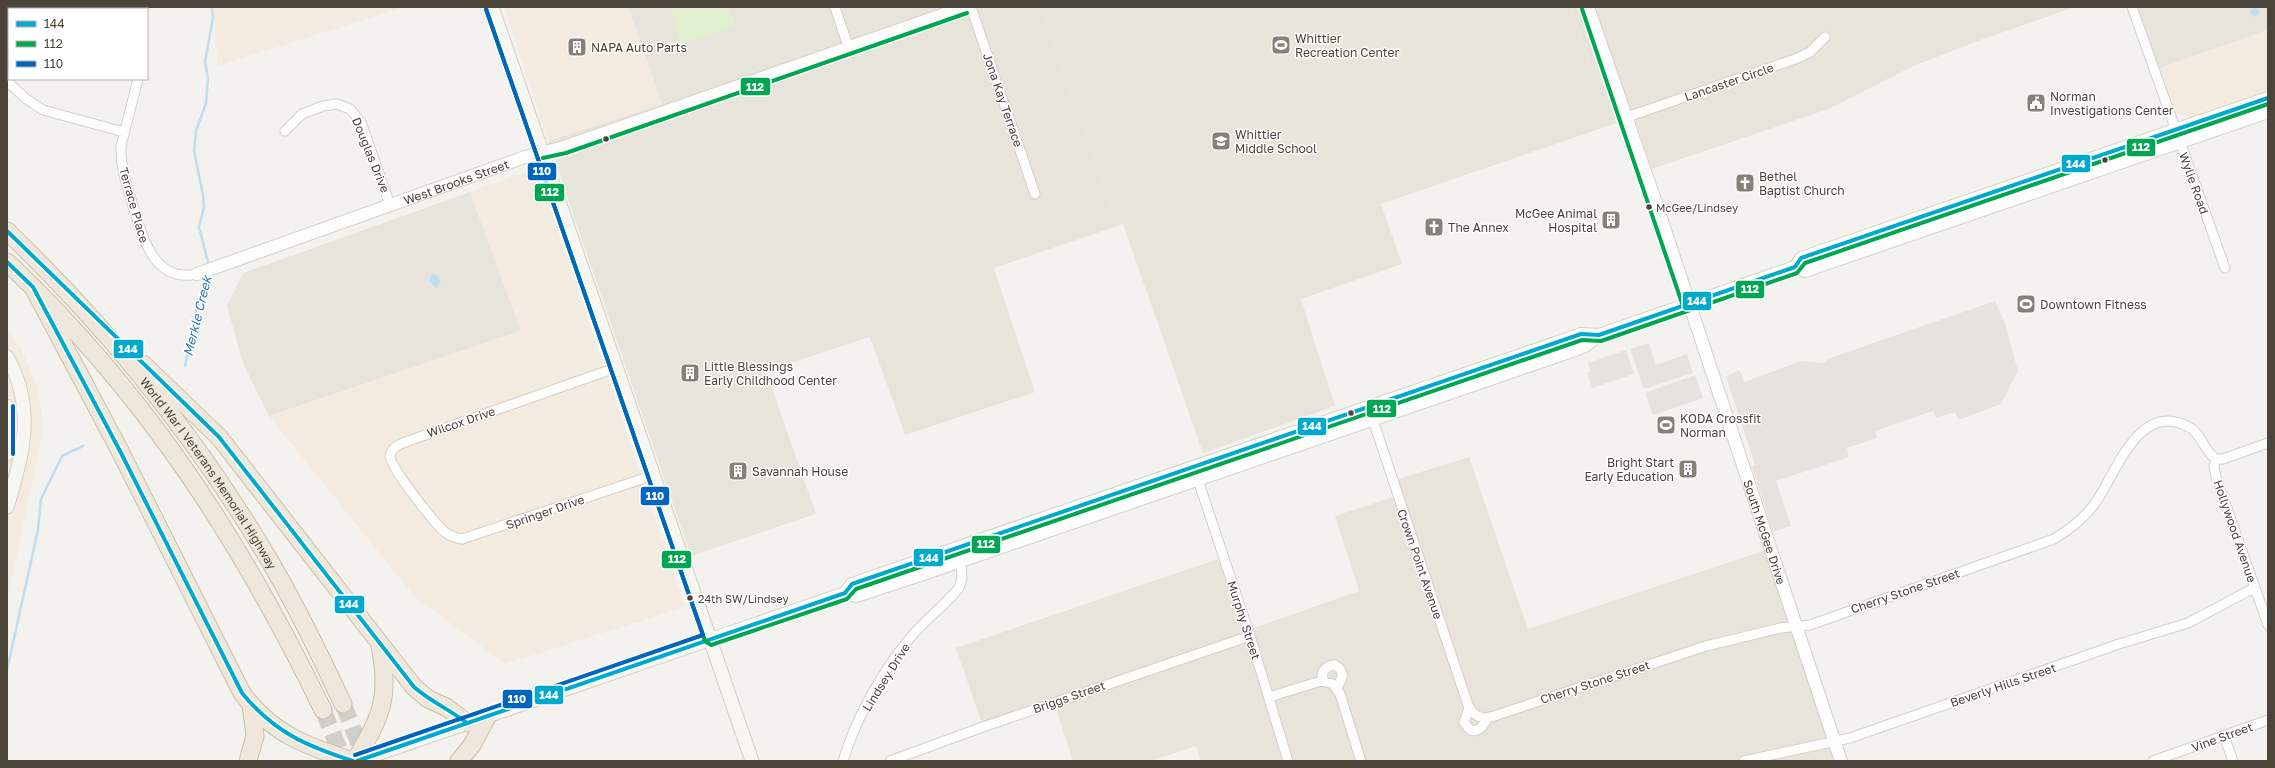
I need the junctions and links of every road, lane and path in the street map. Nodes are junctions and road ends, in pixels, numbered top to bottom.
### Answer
1 (492, 7) edge
2 (835, 7) edge
3 (965, 7) edge
4 (971, 7) edge
5 (1588, 7) edge
6 (2132, 7) edge
7 (1825, 37) dead end
8 (848, 46) junction
9 (138, 80) edge
10 (7, 81) edge
11 (2268, 98) edge
12 (2268, 112) edge
13 (1627, 117) junction
14 (2174, 130) junction
15 (285, 131) dead end
16 (124, 132) junction
17 (2179, 142) junction
18 (542, 152) junction
19 (1035, 194) dead end
20 (390, 205) junction
21 (7, 231) edge
22 (7, 262) edge
23 (1795, 267) junction
24 (2225, 268) dead end
25 (197, 274) joint
26 (33, 287) junction
27 (1689, 304) junction
28 (81, 305) junction
29 (1599, 335) junction
30 (7, 357) edge
31 (618, 367) junction
32 (1473, 370) junction
33 (1440, 382) junction
34 (1478, 384) junction
35 (1445, 395) junction
36 (7, 406) edge
37 (1373, 420) junction
38 (2268, 443) edge
39 (7, 454) edge
40 (2216, 459) junction
41 (1201, 464) junction
42 (654, 474) junction
43 (1165, 476) junction
44 (1202, 478) junction
45 (1170, 489) junction
46 (7, 508) edge
47 (438, 525) joint
48 (958, 547) junction
49 (921, 560) junction
50 (961, 561) junction
51 (926, 574) junction
52 (2254, 588) junction
53 (846, 593) junction
54 (2268, 625) edge
55 (1796, 626) junction
56 (1250, 636) junction
57 (711, 639) junction
58 (379, 643) junction
59 (1324, 681) junction
60 (1337, 688) junction
61 (1269, 696) junction
62 (343, 704) tunnel mouth
63 (251, 705) junction
64 (1469, 708) junction
65 (323, 710) tunnel mouth
66 (487, 716) junction
67 (1483, 718) junction
68 (2268, 720) edge
69 (467, 723) junction
70 (2224, 736) junction
71 (1834, 742) junction
72 (248, 761) edge
73 (355, 761) edge
74 (460, 761) edge
75 (752, 761) edge
76 (843, 761) edge
77 (890, 761) edge
78 (1288, 761) edge
79 (1361, 761) edge
80 (1744, 761) edge
81 (1841, 761) edge
82 (2153, 761) edge
83 (2233, 761) edge

1 - 18 main road
2 - 8 street
3 - 8 street, West Brooks Street
4 - 19 street, Jona Kay Terrace
5 - 13 street, South McGee Drive
6 - 14 street, Wylie Road
7 - 13 street, Lancaster Circle
8 - 18 street, West Brooks Street
9 - 16 street, Terrace Place
10 - 16 street
11 - 14 street
12 - 17 street
13 - 27 street, South McGee Drive
14 - 17 street, Wylie Road
14 - 23 street
15 - 20 street, Douglas Drive
16 - 25 street, Terrace Place
17 - 23 street
17 - 24 street, Wylie Road
18 - 20 street, West Brooks Street
18 - 31 main road
20 - 25 street, West Brooks Street
21 - 28 highway, World War I Veterans Memorial Highway
22 - 26 highway, World War I Veterans Memorial Highway
23 - 27 street
26 - 63 highway
26 - 65 highway, World War I Veterans Memorial Highway
27 - 29 street
27 - 55 street, South McGee Drive
28 - 58 highway
28 - 62 highway, World War I Veterans Memorial Highway
29 - 32 street
29 - 34 street
30 - 46 main road
31 - 42 main road
31 - 47 street, Wilcox Drive
32 - 33 street
32 - 34 street
33 - 35 street
33 - 41 street
34 - 35 street
35 - 37 street
36 - 39 main road
37 - 44 street
37 - 64 street, Crown Point Avenue
38 - 40 street
40 - 52 street, Hollywood Avenue
40 - 55 street, Cherry Stone Street
41 - 43 street
41 - 44 street
42 - 47 street, Springer Drive
42 - 57 main road
43 - 45 street
43 - 48 street
44 - 45 street
44 - 56 street, Murphy Street
45 - 50 street
48 - 49 street
48 - 50 street
49 - 51 street
49 - 53 street
50 - 51 street
50 - 76 street, Lindsey Drive
51 - 53 street
52 - 54 street, Hollywood Avenue
52 - 71 street, Beverly Hills Street
53 - 57 street
55 - 67 street, Cherry Stone Street
55 - 71 street, South McGee Drive
56 - 61 street, Murphy Street
56 - 77 street, Briggs Street
57 - 66 main road
57 - 75 main road
58 - 69 highway
58 - 73 highway
59 - 60 street
59 - 60 street
59 - 61 street
60 - 79 street
61 - 78 street, Murphy Street
63 - 72 highway
63 - 73 highway
64 - 67 street, Crown Point Avenue
64 - 67 street, Crown Point Avenue
66 - 69 main road
66 - 74 highway
68 - 70 street, Vine Street
69 - 73 main road
70 - 82 street, Vine Street
70 - 83 street
71 - 80 street, Beverly Hills Street
71 - 81 street, South McGee Drive

